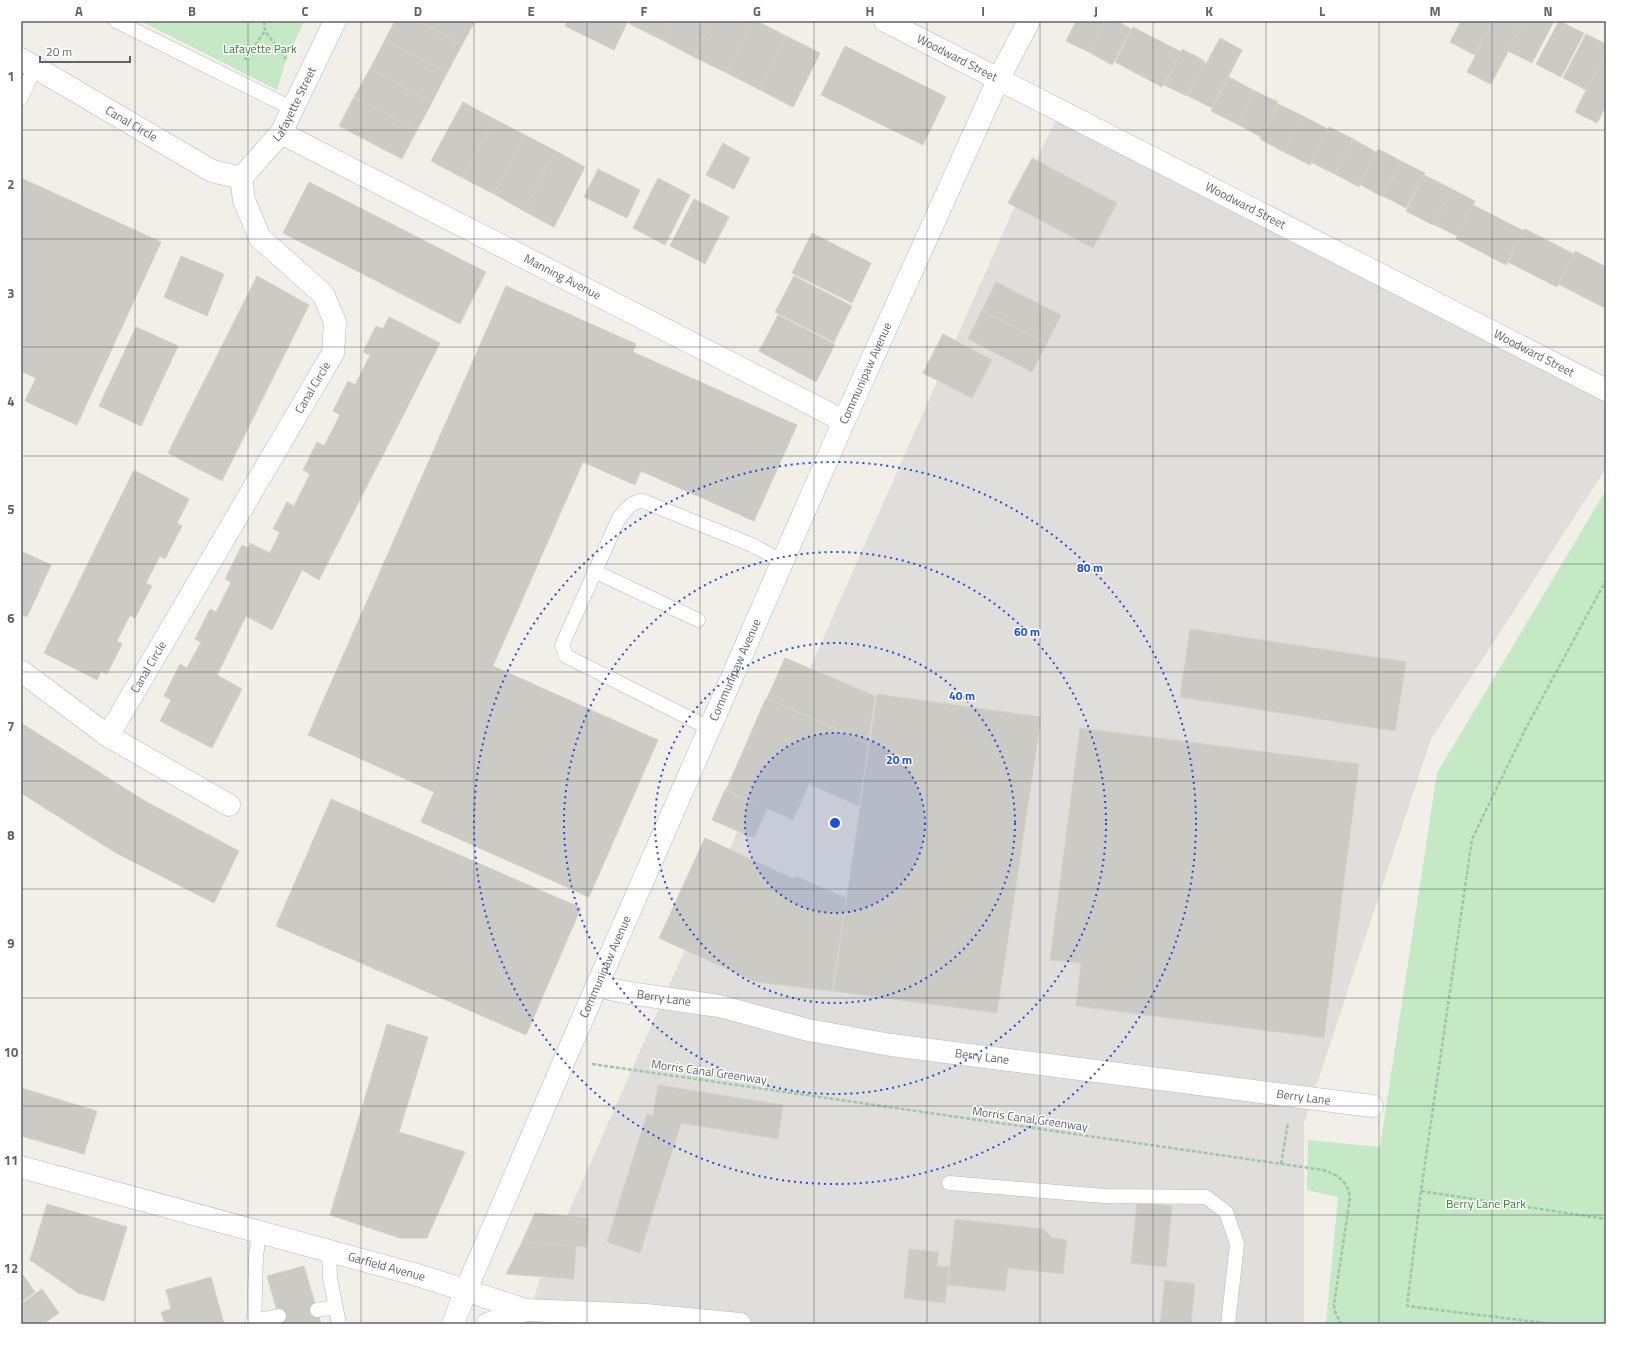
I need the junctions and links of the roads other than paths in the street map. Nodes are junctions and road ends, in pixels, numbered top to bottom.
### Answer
1 (116, 21) edge
2 (335, 21) edge
3 (885, 21) edge
4 (1028, 21) edge
5 (28, 63) edge
6 (998, 78) junction
7 (21, 98) edge
8 (293, 109) junction
9 (281, 133) junction
10 (241, 178) junction
11 (1606, 390) edge
12 (844, 421) junction
13 (782, 561) junction
14 (594, 571) junction
15 (698, 620) dead end
16 (21, 672) edge
17 (709, 728) junction
18 (108, 736) junction
19 (229, 805) dead end
20 (597, 986) junction
21 (1372, 1106) dead end
22 (27, 1170) edge
23 (949, 1183) dead end
24 (259, 1232) junction
25 (329, 1251) junction
26 (466, 1290) junction
27 (335, 1307) junction
28 (317, 1310) dead end
29 (526, 1310) junction
30 (278, 1316) dead end
31 (254, 1322) edge
32 (691, 1322) edge
33 (339, 1324) edge
34 (453, 1324) edge
35 (487, 1324) edge
36 (740, 1324) edge
37 (1228, 1324) edge

1 - 8 lane
2 - 8 street, Lafayette Street
3 - 6 street, Woodward Street
4 - 6 street, Communipaw Avenue
5 - 7 lane
5 - 10 street, Canal Circle
6 - 11 street, Woodward Street
6 - 12 street, Communipaw Avenue
8 - 9 street, Lafayette Street
9 - 10 street, Lafayette Street
9 - 12 street, Manning Avenue
10 - 18 street, Canal Circle
12 - 13 street, Communipaw Avenue
13 - 14 lane
13 - 17 street, Communipaw Avenue
14 - 15 lane
14 - 17 lane
16 - 18 street
17 - 20 street, Communipaw Avenue
18 - 19 street
20 - 21 street, Berry Lane
20 - 26 street, Communipaw Avenue
22 - 24 street, Garfield Avenue
23 - 37 lane
24 - 25 street, Garfield Avenue
24 - 31 lane
25 - 26 street, Garfield Avenue
25 - 27 lane
26 - 29 street, Garfield Avenue
26 - 34 street, Communipaw Avenue
27 - 28 lane
27 - 33 lane
29 - 32 street, Garfield Avenue
29 - 35 street
30 - 31 lane
32 - 36 street, Garfield Avenue

